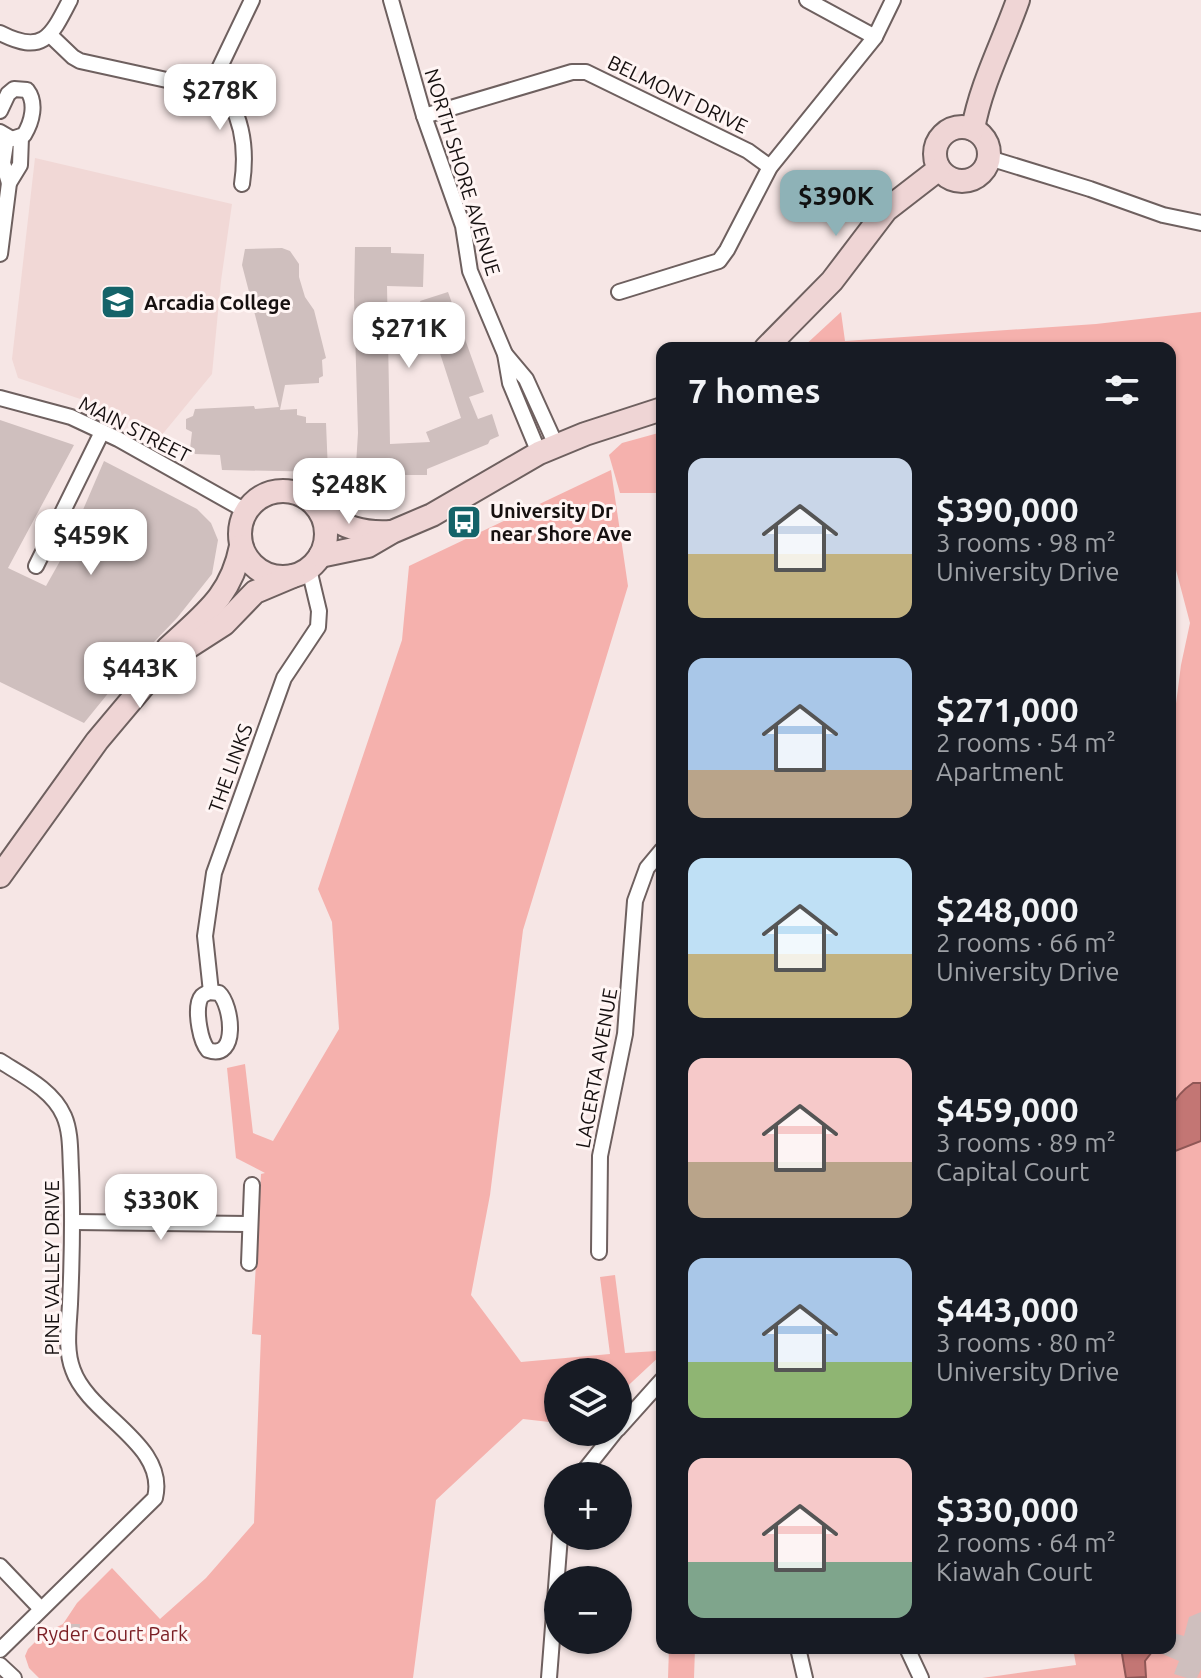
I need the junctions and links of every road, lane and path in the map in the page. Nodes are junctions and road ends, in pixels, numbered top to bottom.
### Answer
1 (70, 0) edge
2 (252, 0) edge
3 (391, 0) edge
4 (807, 0) edge
5 (893, 0) edge
6 (1018, 0) edge
7 (0, 33) edge
8 (50, 35) junction
9 (875, 37) junction
10 (211, 78) junction
11 (0, 111) edge
12 (424, 116) junction
13 (973, 129) junction
14 (9, 136) edge
15 (989, 158) junction
16 (770, 167) junction
17 (939, 169) junction
18 (242, 184) dead end
19 (1201, 223) edge
20 (0, 254) edge
21 (619, 292) dead end
22 (772, 342) edge
23 (0, 398) edge
24 (656, 411) edge
25 (102, 432) junction
26 (548, 449) junction
27 (246, 511) junction
28 (320, 511) junction
29 (392, 532) junction
30 (241, 546) junction
31 (36, 566) dead end
32 (307, 567) junction
33 (656, 857) edge
34 (0, 863) edge
35 (0, 876) edge
36 (211, 992) dead end
37 (0, 1061) edge
38 (252, 1185) dead end
39 (74, 1222) junction
40 (248, 1224) junction
41 (599, 1252) dead end
42 (249, 1263) dead end
43 (656, 1387) edge
44 (632, 1413) edge
45 (603, 1446) edge
46 (591, 1462) edge
47 (559, 1550) edge
48 (0, 1566) edge
49 (41, 1609) junction
50 (0, 1650) edge
51 (799, 1654) edge
52 (910, 1654) edge
53 (0, 1665) edge
54 (14, 1678) edge
55 (549, 1678) edge
56 (805, 1678) edge
57 (921, 1678) edge

1 - 8 street
2 - 10 street
3 - 12 street, NORTH SHORE AVENUE
4 - 9 street
5 - 9 street
6 - 13 street
7 - 8 street
8 - 10 street
9 - 16 street
10 - 18 street
11 - 14 street
12 - 16 street, BELMONT DRIVE
12 - 26 street, NORTH SHORE AVENUE
13 - 15 street
13 - 17 street
14 - 20 street
15 - 17 street
15 - 19 street
16 - 21 street
17 - 22 street
23 - 25 street, MAIN STREET
24 - 26 street
25 - 27 street, MAIN STREET
25 - 31 street
26 - 29 street
27 - 28 street
27 - 30 street
28 - 29 street
28 - 32 street
29 - 32 street
30 - 32 street
30 - 34 street
32 - 35 street
32 - 36 street, THE LINKS
33 - 41 street, LACERTA AVENUE
37 - 39 street, PINE VALLEY DRIVE
38 - 40 street
39 - 40 street
39 - 49 street, PINE VALLEY DRIVE
40 - 42 street
43 - 44 street
45 - 46 street
47 - 55 street
48 - 49 street
49 - 50 street, PINE VALLEY DRIVE
51 - 56 street
52 - 57 street
53 - 54 street

